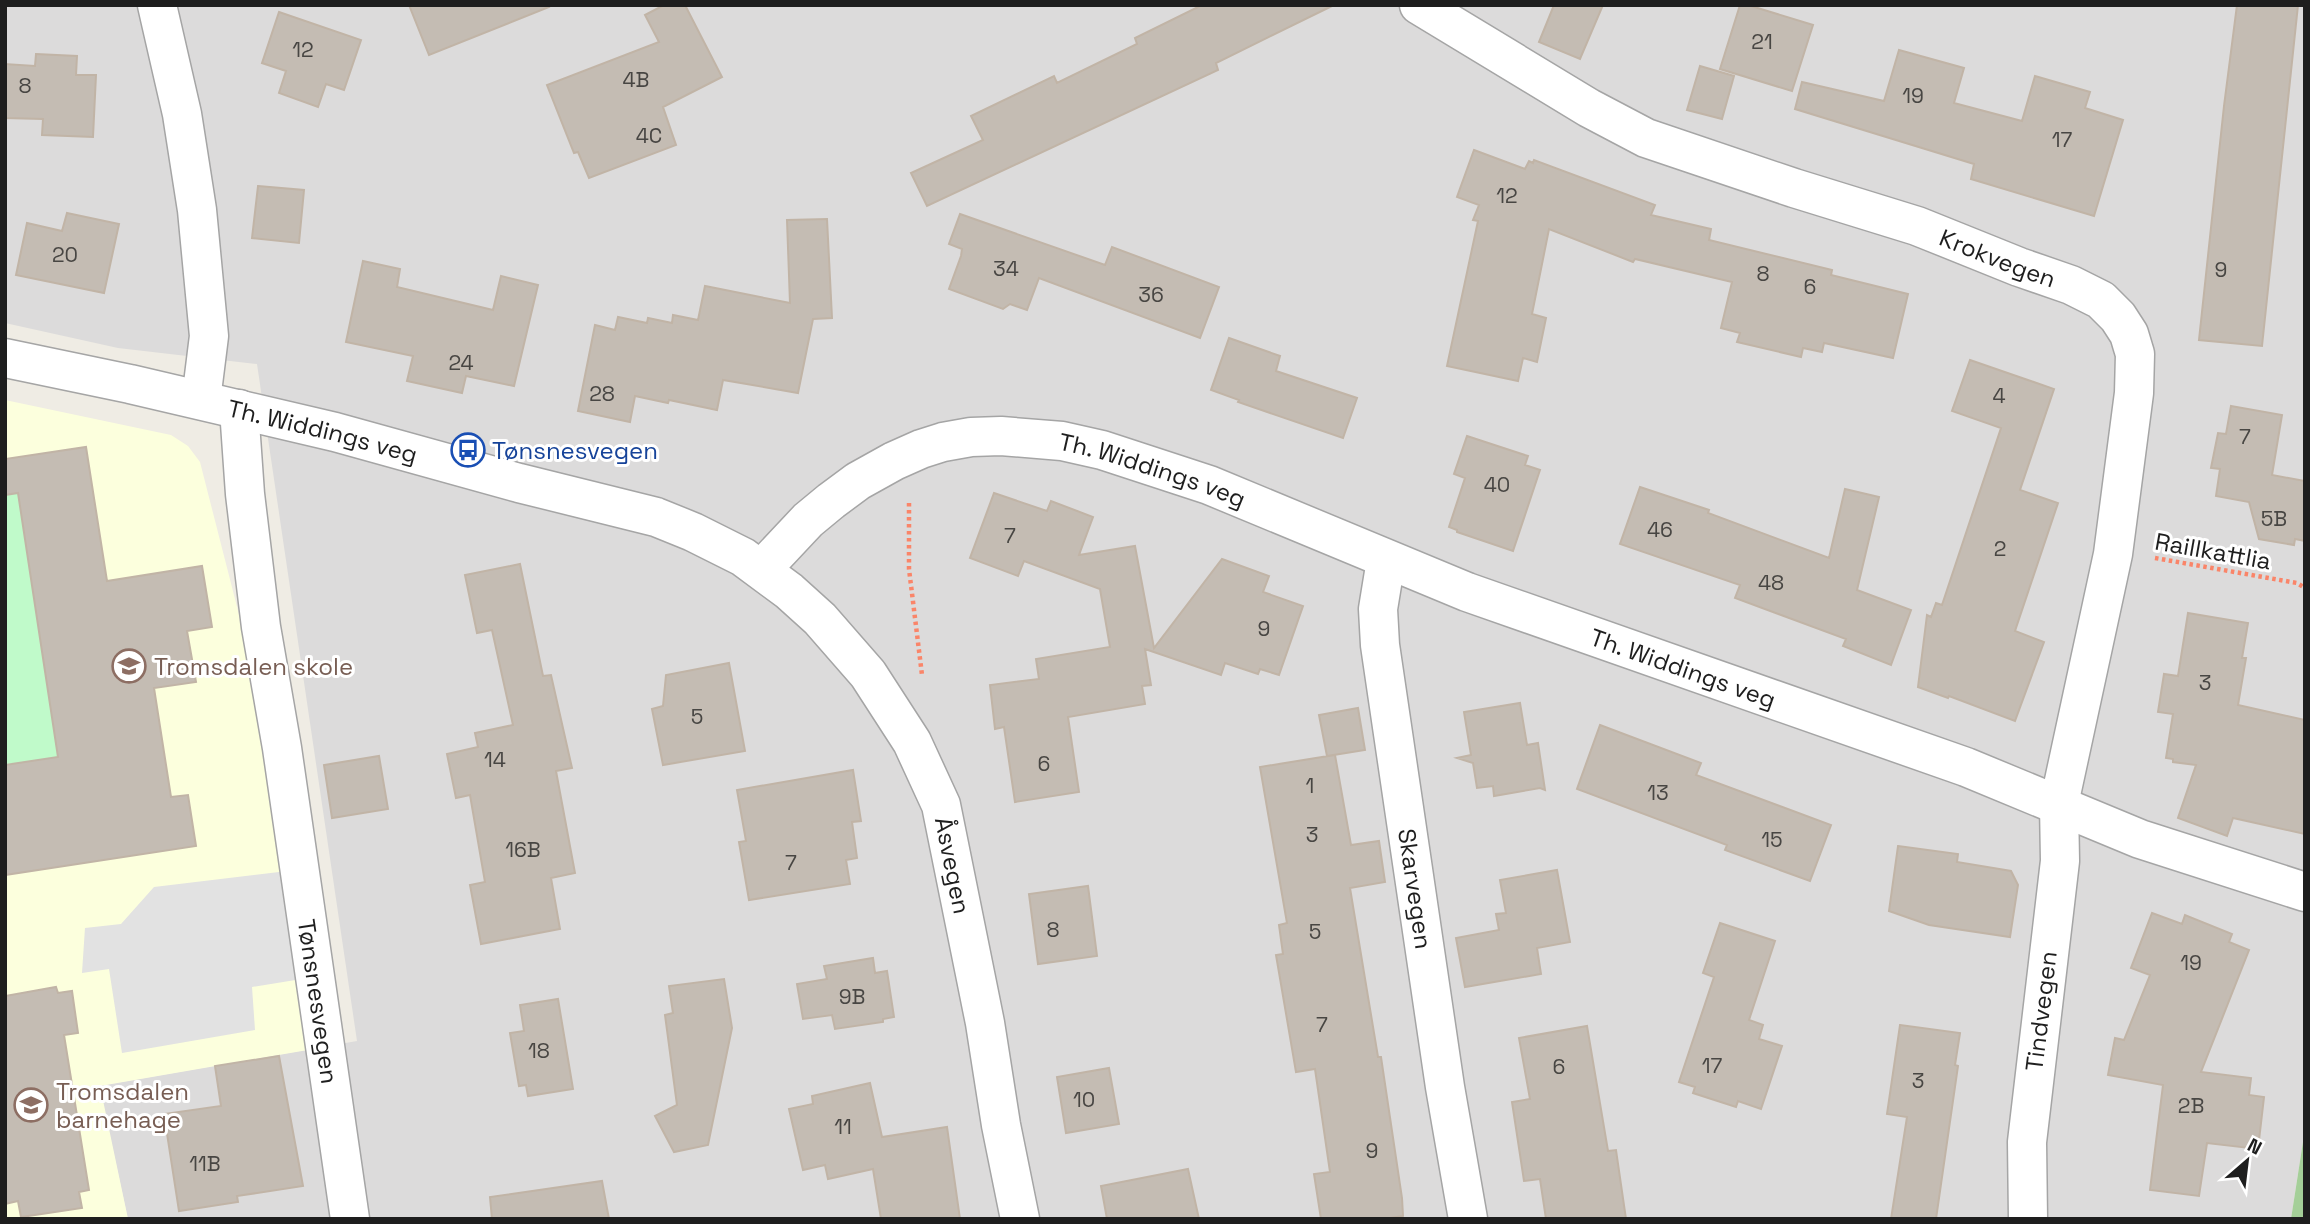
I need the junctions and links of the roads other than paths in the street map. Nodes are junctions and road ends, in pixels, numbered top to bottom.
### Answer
1 (157, 5) edge
2 (1419, 5) edge
3 (5, 358) edge
4 (201, 400) junction
5 (239, 409) junction
6 (1386, 560) junction
7 (762, 569) junction
8 (2059, 804) junction
9 (2305, 892) edge
10 (351, 1219) edge
11 (1020, 1219) edge
12 (1468, 1219) edge
13 (2028, 1219) edge

1 - 4 street
2 - 8 street, Krokvegen
3 - 4 street, Th. Widdings veg
4 - 5 street, Th. Widdings veg
5 - 7 street, Th. Widdings veg
5 - 10 street, Tønsnesvegen
6 - 7 street, Th. Widdings veg
6 - 8 street, Th. Widdings veg
6 - 12 street, Skarvegen
7 - 11 street, Åsvegen
8 - 9 street, Th. Widdings veg
8 - 13 street, Tindvegen

